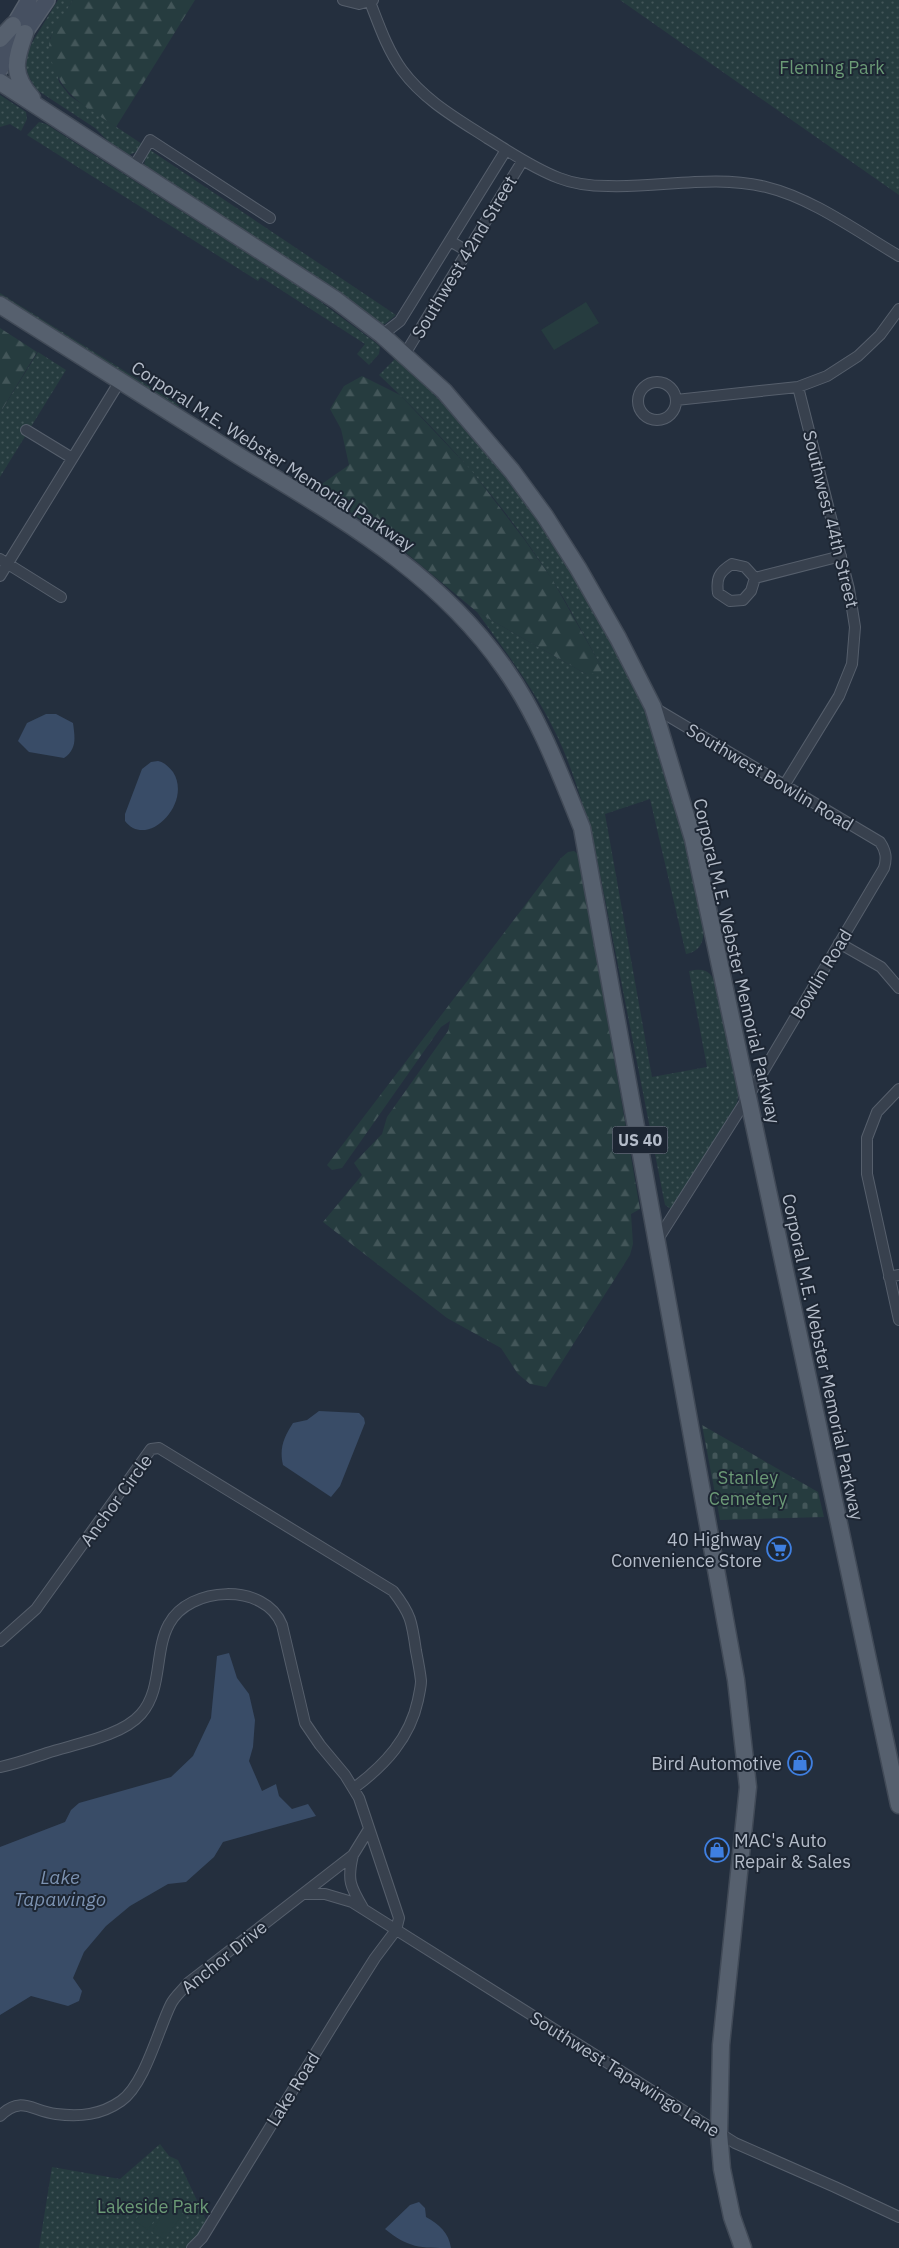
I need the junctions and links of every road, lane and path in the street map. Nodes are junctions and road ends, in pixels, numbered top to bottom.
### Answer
1 (29, 0) edge
2 (47, 0) edge
3 (342, 0) edge
4 (371, 1) edge
5 (19, 29) junction
6 (0, 39) edge
7 (0, 49) edge
8 (0, 69) edge
9 (0, 82) edge
10 (40, 107) junction
11 (506, 150) junction
12 (523, 160) junction
13 (133, 168) junction
14 (270, 218) dead end
15 (450, 241) junction
16 (467, 251) junction
17 (899, 256) edge
18 (0, 305) edge
19 (899, 310) edge
20 (382, 335) junction
21 (405, 354) junction
22 (120, 381) junction
23 (798, 388) junction
24 (676, 400) dead end
25 (26, 430) dead end
26 (72, 458) junction
27 (841, 556) junction
28 (4, 562) edge
29 (0, 576) edge
30 (755, 578) dead end
31 (61, 597) dead end
32 (654, 707) junction
33 (785, 784) junction
34 (884, 849) joint
35 (839, 942) junction
36 (899, 988) edge
37 (899, 1089) edge
38 (748, 1097) junction
39 (658, 1239) junction
40 (894, 1276) edge
41 (899, 1320) edge
42 (2, 1640) edge
43 (0, 1767) edge
44 (354, 1788) junction
45 (899, 1806) edge
46 (369, 1829) junction
47 (353, 1855) junction
48 (304, 1894) junction
49 (363, 1909) junction
50 (396, 1930) junction
51 (0, 2116) edge
52 (719, 2133) junction
53 (899, 2217) edge
54 (192, 2248) edge
55 (743, 2248) edge

1 - 5 main road
2 - 5 main road
3 - 4 street
4 - 11 street
5 - 6 main road
5 - 7 main road
5 - 8 main road
5 - 10 main road
9 - 10 main road, Corporal M.E. Webster Memorial Parkway
10 - 13 main road, Corporal M.E. Webster Memorial Parkway
11 - 12 street
11 - 15 street, Southwest 42nd Street
12 - 16 street, Southwest 42nd Street
12 - 17 street
13 - 14 street
13 - 20 main road, Corporal M.E. Webster Memorial Parkway
15 - 16 street
15 - 20 street, Southwest 42nd Street
16 - 21 street, Southwest 42nd Street
18 - 22 main road, Corporal M.E. Webster Memorial Parkway / US 40
19 - 23 street
20 - 21 main road, Corporal M.E. Webster Memorial Parkway
21 - 32 main road, Corporal M.E. Webster Memorial Parkway
22 - 26 street
22 - 39 main road, Corporal M.E. Webster Memorial Parkway / US 40
23 - 24 street
23 - 27 street, Southwest 44th Street
25 - 26 street
26 - 28 street
27 - 30 street
27 - 33 street, Southwest 44th Street
28 - 29 street
28 - 31 street
32 - 33 street, Southwest Bowlin Road
32 - 38 main road, Corporal M.E. Webster Memorial Parkway
33 - 34 street, Southwest Bowlin Road
34 - 35 street, Bowlin Road
35 - 36 street
35 - 38 street, Bowlin Road
37 - 40 street
38 - 39 street, Bowlin Road
38 - 45 main road, Corporal M.E. Webster Memorial Parkway
39 - 52 main road, Corporal M.E. Webster Memorial Parkway / US 40
40 - 41 street
42 - 44 street, Anchor Circle
43 - 44 street
44 - 46 street
46 - 47 street, Anchor Drive
46 - 50 street
47 - 48 street, Anchor Drive
47 - 49 street, Anchor Drive
48 - 49 street
48 - 51 street, Anchor Drive
49 - 50 street, Southwest Tapawingo Lane
50 - 52 street, Southwest Tapawingo Lane
50 - 54 street, Lake Road
52 - 53 street, Southwest Tapawingo Lane
52 - 55 main road, Corporal M.E. Webster Memorial Parkway / US 40

